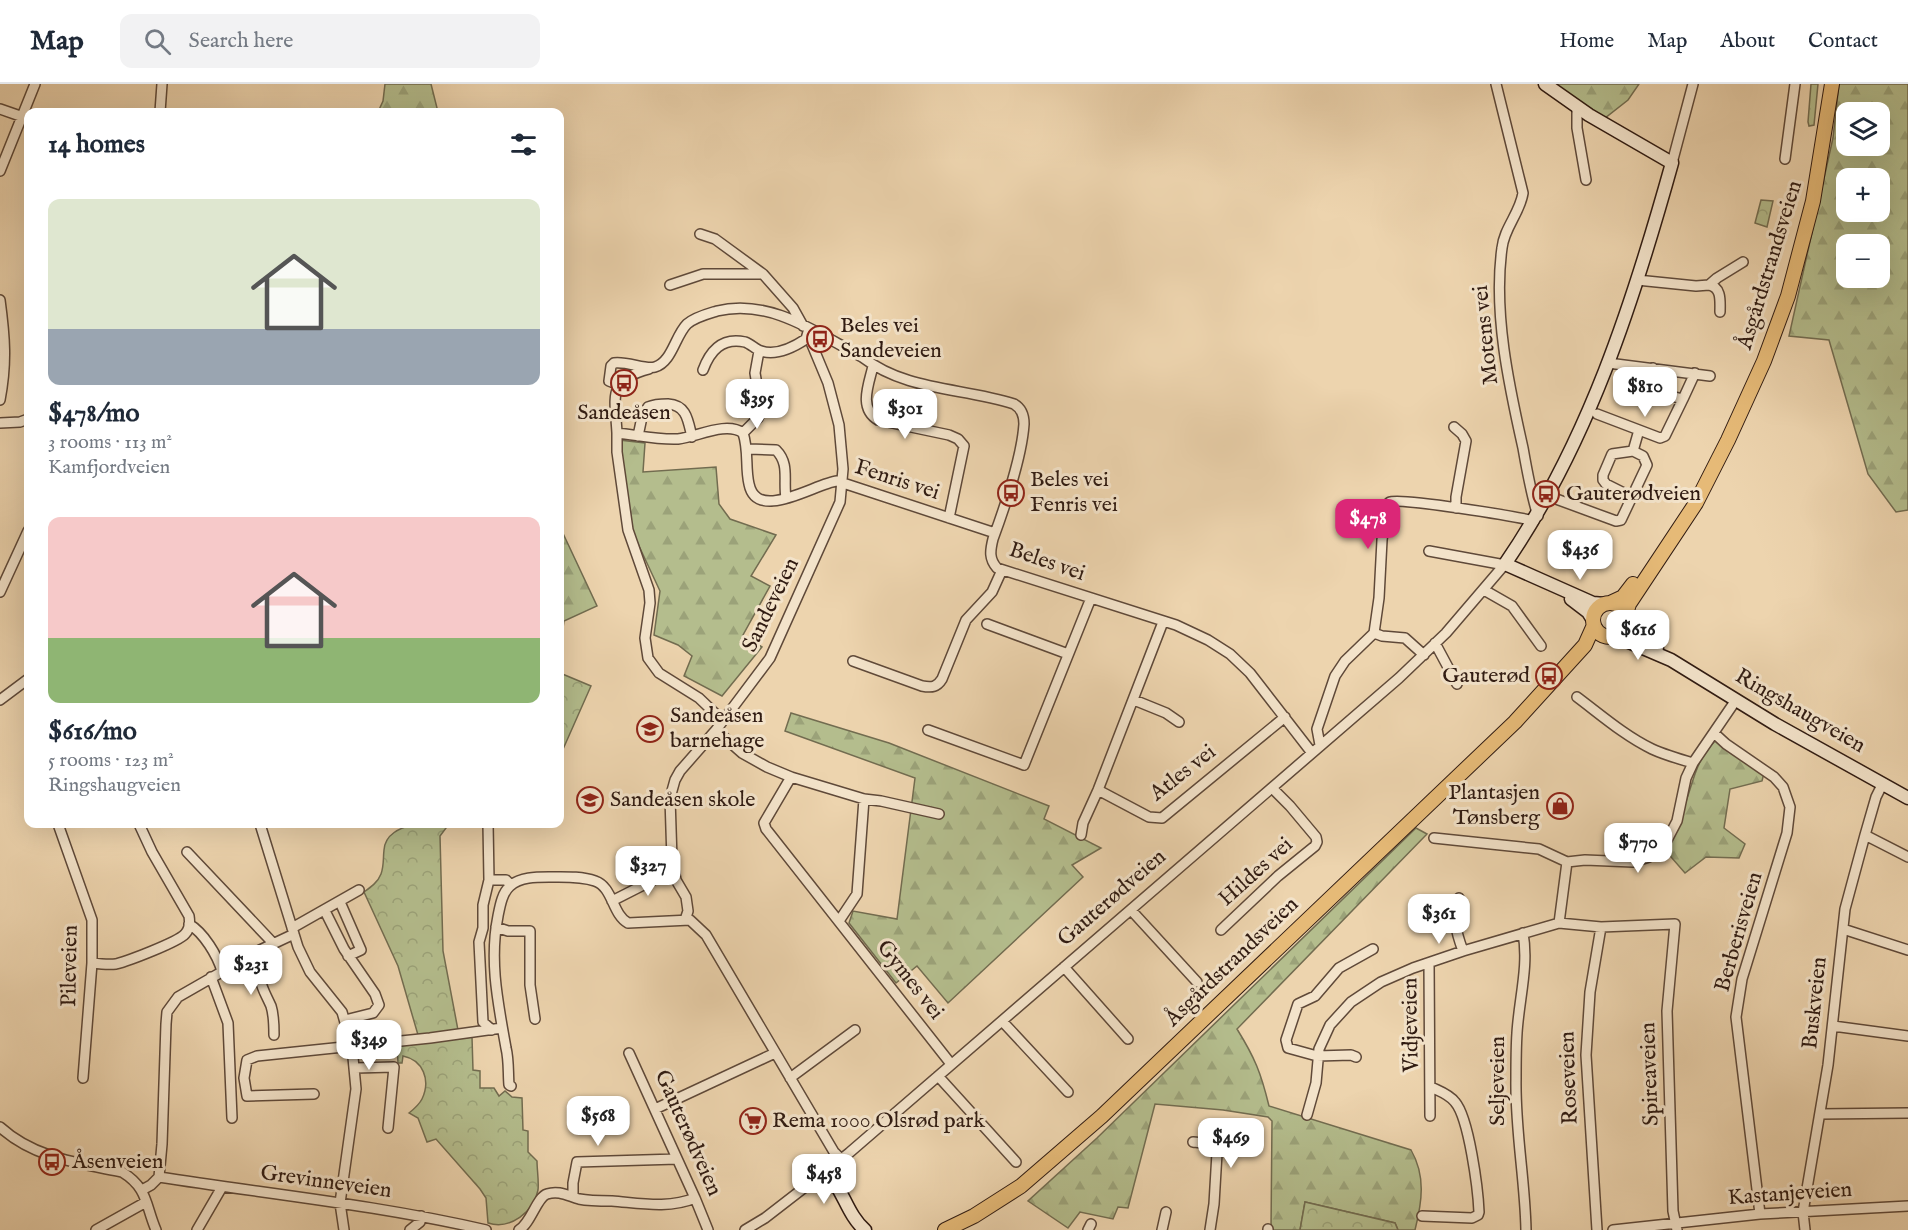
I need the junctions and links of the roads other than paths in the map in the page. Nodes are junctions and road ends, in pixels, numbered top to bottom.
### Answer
1 (35, 84) edge
2 (162, 84) edge
3 (1496, 84) edge
4 (1545, 84) edge
5 (1693, 84) edge
6 (1795, 84) edge
7 (1832, 84) edge
8 (1577, 107) junction
9 (26, 108) edge
10 (160, 108) edge
11 (0, 109) edge
12 (23, 117) joint
13 (17, 134) junction
14 (24, 135) edge
15 (1785, 159) dead end
16 (1672, 163) junction
17 (0, 171) edge
18 (1586, 180) dead end
19 (700, 234) dead end
20 (1743, 262) dead end
21 (763, 274) junction
22 (1637, 280) junction
23 (670, 285) dead end
24 (1709, 285) junction
25 (0, 300) edge
26 (1720, 312) dead end
27 (806, 330) junction
28 (759, 351) junction
29 (1608, 363) junction
30 (873, 366) junction
31 (652, 368) junction
32 (1653, 368) junction
33 (703, 370) dead end
34 (1695, 373) junction
35 (1710, 376) dead end
36 (619, 385) junction
37 (1683, 399) junction
38 (0, 400) edge
39 (1598, 414) dead end
40 (24, 420) edge
41 (0, 423) edge
42 (1454, 427) dead end
43 (1639, 430) junction
44 (743, 432) junction
45 (619, 433) junction
46 (638, 436) junction
47 (692, 436) junction
48 (748, 449) junction
49 (1633, 451) junction
50 (842, 482) junction
51 (1705, 482) junction
52 (1548, 496) junction
53 (1632, 497) junction
54 (786, 498) junction
55 (1456, 508) junction
56 (950, 518) junction
57 (1536, 518) junction
58 (995, 533) junction
59 (24, 540) edge
60 (1429, 551) dead end
61 (1505, 565) junction
62 (1002, 570) junction
63 (1550, 585) junction
64 (1484, 590) junction
65 (0, 592) edge
66 (1091, 598) junction
67 (1608, 603) junction
68 (1627, 616) junction
69 (1163, 622) junction
70 (1594, 623) junction
71 (987, 624) dead end
72 (1374, 633) junction
73 (1612, 636) junction
74 (1436, 643) junction
75 (1541, 646) dead end
76 (1068, 654) junction
77 (1424, 655) junction
78 (1671, 660) junction
79 (853, 662) dead end
80 (24, 682) edge
81 (1457, 684) dead end
82 (1577, 697) dead end
83 (0, 700) edge
84 (1134, 700) junction
85 (1736, 700) junction
86 (1532, 704) junction
87 (1285, 717) junction
88 (722, 720) junction
89 (1179, 722) dead end
90 (716, 730) junction
91 (928, 730) dead end
92 (1714, 733) junction
93 (1320, 745) junction
94 (1312, 753) junction
95 (1693, 763) junction
96 (791, 777) junction
97 (1882, 783) junction
98 (1272, 788) junction
99 (1098, 790) junction
100 (1908, 798) edge
101 (864, 799) junction
102 (939, 814) dead end
103 (59, 828) edge
104 (141, 828) edge
105 (261, 828) edge
106 (488, 828) edge
107 (1081, 835) dead end
108 (1865, 835) junction
109 (1434, 837) dead end
110 (187, 852) dead end
111 (1908, 857) edge
112 (1568, 862) junction
113 (673, 870) junction
114 (489, 880) junction
115 (511, 885) junction
116 (359, 890) dead end
117 (1459, 898) dead end
118 (612, 901) junction
119 (340, 902) junction
120 (1131, 910) junction
121 (325, 911) junction
122 (685, 920) junction
123 (839, 921) junction
124 (1559, 923) junction
125 (189, 924) junction
126 (1676, 924) joint
127 (496, 927) junction
128 (1601, 927) junction
129 (1843, 929) junction
130 (1221, 930) dead end
131 (293, 931) junction
132 (1523, 933) junction
133 (273, 943) junction
134 (1373, 949) dead end
135 (260, 950) junction
136 (1908, 950) edge
137 (1463, 951) junction
138 (348, 957) junction
139 (92, 963) junction
140 (1429, 963) junction
141 (1064, 967) junction
142 (222, 971) junction
143 (211, 977) junction
144 (1197, 982) dead end
145 (535, 1019) dead end
146 (345, 1020) junction
147 (1002, 1021) junction
148 (1833, 1026) junction
149 (497, 1029) junction
150 (855, 1030) dead end
151 (274, 1035) dead end
152 (1908, 1036) edge
153 (1128, 1039) dead end
154 (352, 1047) junction
155 (629, 1053) dead end
156 (775, 1053) junction
157 (1317, 1056) junction
158 (1356, 1057) dead end
159 (951, 1064) junction
160 (355, 1068) junction
161 (938, 1076) junction
162 (83, 1078) dead end
163 (790, 1078) junction
164 (511, 1086) dead end
165 (1431, 1087) junction
166 (1068, 1092) dead end
167 (314, 1094) dead end
168 (655, 1109) junction
169 (1908, 1113) edge
170 (1820, 1114) junction
171 (1307, 1115) dead end
172 (1430, 1116) dead end
173 (232, 1118) dead end
174 (0, 1127) edge
175 (388, 1128) dead end
176 (1193, 1142) dead end
177 (677, 1159) junction
178 (841, 1160) junction
179 (1016, 1162) dead end
180 (826, 1172) junction
181 (159, 1177) junction
182 (222, 1187) junction
183 (142, 1190) junction
184 (573, 1196) junction
185 (695, 1198) junction
186 (146, 1202) junction
187 (340, 1203) junction
188 (1908, 1206) edge
189 (1166, 1212) dead end
190 (1803, 1212) junction
191 (1760, 1214) junction
192 (421, 1216) junction
193 (1422, 1216) dead end
194 (1676, 1227) edge
195 (1636, 1229) edge
196 (96, 1230) edge
197 (156, 1230) edge
198 (197, 1230) edge
199 (344, 1230) edge
200 (410, 1230) edge
201 (486, 1230) edge
202 (519, 1230) edge
203 (708, 1230) edge
204 (745, 1230) edge
205 (854, 1230) edge
206 (865, 1230) edge
207 (945, 1230) edge
208 (1162, 1230) edge
209 (1210, 1230) edge
210 (1526, 1230) edge
211 (1597, 1230) edge
212 (1613, 1230) edge
213 (1805, 1230) edge

1 - 9 street
2 - 10 street
3 - 57 street, Motens vei
4 - 8 main road
5 - 16 street, Gauterødveien
6 - 15 street
7 - 51 main road, Åsgårdstrandsveien
8 - 16 main road
8 - 18 street
11 - 12 street
12 - 13 street
13 - 14 street
13 - 17 street
16 - 22 main road, Gauterødveien
19 - 21 street, Sandeveien
20 - 24 street
21 - 23 street
21 - 27 street, Sandeveien
22 - 24 street
22 - 29 main road, Gauterødveien
24 - 26 street
25 - 38 street
27 - 28 street
27 - 30 street, Beles vei
27 - 31 street, Beles vei
27 - 50 street, Sandeveien
28 - 33 street
28 - 44 street
29 - 32 street
29 - 52 main road, Gauterødveien
30 - 56 street
30 - 58 street, Beles vei
31 - 36 street, Beles vei
31 - 36 street
32 - 34 street
32 - 37 street
34 - 35 street
34 - 37 street
36 - 45 street
37 - 43 street
39 - 43 street
40 - 41 street
42 - 55 street
43 - 49 street
44 - 47 street
44 - 48 street, Fenris vei
45 - 46 street
45 - 88 street
46 - 47 street
46 - 47 street
48 - 54 street
48 - 54 street, Fenris vei
49 - 53 street
49 - 53 street
50 - 54 street, Fenris vei
50 - 56 street, Fenris vei
50 - 88 street, Sandeveien
51 - 67 main road, Åsgårdstrandsveien
51 - 68 main road, Åsgårdstrandsveien
52 - 53 street
52 - 57 main road, Gauterødveien
55 - 57 street
55 - 72 street
56 - 58 street, Fenris vei
57 - 61 main road, Gauterødveien
58 - 62 street, Beles vei
59 - 65 street
60 - 61 street
61 - 63 main road
61 - 64 street, Gauterødveien
62 - 66 street, Beles vei
62 - 79 street
63 - 67 main road
63 - 70 main road
64 - 74 street, Gauterødveien
64 - 75 street
66 - 69 street, Beles vei
66 - 76 street
67 - 68 main road
67 - 70 main road, Åsgårdstrandsveien
68 - 73 main road, Åsgårdstrandsveien
68 - 78 main road, Ringshaugveien
69 - 84 street
69 - 87 street, Beles vei
70 - 73 main road
70 - 86 main road, Åsgårdstrandsveien
71 - 76 street
72 - 77 street
72 - 93 street
73 - 78 main road, Ringshaugveien
73 - 86 main road, Åsgårdstrandsveien
74 - 77 street, Gauterødveien
74 - 81 street
76 - 91 street
77 - 93 street, Gauterødveien
78 - 85 main road, Ringshaugveien
80 - 83 street
82 - 95 street
84 - 89 street, Atles vei
84 - 99 street
85 - 92 street
85 - 97 main road, Ringshaugveien
86 - 207 main road, Åsgårdstrandsveien
87 - 94 street, Beles vei
87 - 99 street, Atles vei
88 - 90 street, Sandeveien
90 - 96 street
90 - 113 street, Sandeveien
92 - 95 street
92 - 191 street, Berberisveien
93 - 94 street, Gauterødveien
94 - 98 street, Gauterødveien
95 - 112 street
96 - 101 street
96 - 123 street, Gymes vei
97 - 100 main road, Ringshaugveien
97 - 108 street, Buskveien
98 - 120 street, Gauterødveien
98 - 130 street, Hildes vei
99 - 107 street
101 - 102 street
101 - 123 street
103 - 139 street, Pileveien
104 - 125 street
105 - 131 street
106 - 114 street
108 - 111 street
108 - 129 street, Buskveien
109 - 112 street
110 - 133 street
112 - 124 street
113 - 118 street
113 - 122 street, Sandeveien
114 - 115 street
114 - 149 street
115 - 118 street
115 - 127 street
116 - 119 street
117 - 137 street
118 - 122 street
119 - 121 street
119 - 138 street
120 - 141 street, Gauterødveien
120 - 144 street
121 - 131 street
121 - 138 street
122 - 156 street
123 - 159 street, Gymes vei
124 - 128 street, Vidjeveien
124 - 132 street, Vidjeveien
125 - 139 street
125 - 142 street
126 - 128 street, Vidjeveien
126 - 194 street, Spireaveien
127 - 145 street
127 - 149 street
128 - 211 street, Roseveien
129 - 136 street
129 - 148 street, Buskveien
131 - 133 street
131 - 146 street
132 - 137 street, Vidjeveien
132 - 210 street, Seljeveien
133 - 135 street
134 - 157 street
135 - 142 street
135 - 151 street
137 - 140 street, Vidjeveien
138 - 146 street
139 - 162 street, Pileveien
140 - 157 street, Vidjeveien
140 - 165 street, Vidjeveien
141 - 147 street, Gauterødveien
141 - 153 street
142 - 143 street
143 - 173 street
143 - 181 street
146 - 154 street
147 - 159 street, Gauterødveien
147 - 166 street
148 - 152 street
148 - 170 street, Buskveien
149 - 154 street
149 - 164 street
150 - 163 street
154 - 160 street
154 - 167 street
155 - 168 street, Gauterødveien
156 - 163 street
156 - 168 street
157 - 158 street
157 - 171 street, Vidjeveien
159 - 161 street, Gauterødveien
160 - 175 street
160 - 187 street
161 - 178 street, Gauterødveien
161 - 179 street
163 - 178 street
165 - 172 street, Vidjeveien
165 - 193 street, Vidjeveien
168 - 177 street, Gauterødveien
169 - 170 street
170 - 190 street, Buskveien
174 - 183 street
176 - 209 street
177 - 184 street
177 - 185 street, Gauterødveien
178 - 180 street, Gauterødveien
180 - 204 street, Gauterødveien
180 - 205 main road
180 - 206 main road
181 - 182 street, Grevinneveien
181 - 183 street
182 - 187 street, Grevinneveien
182 - 198 street
183 - 186 street
184 - 185 street
184 - 202 street
185 - 203 street, Gauterødveien
186 - 196 street
186 - 197 street
187 - 192 street, Grevinneveien
187 - 199 street
188 - 190 street, Kastanjeveien
189 - 208 street
190 - 191 street, Kastanjeveien
190 - 213 street, Buskveien
191 - 194 street, Kastanjeveien
192 - 200 street
192 - 201 street, Grevinneveien
194 - 195 street, Kastanjeveien
195 - 212 street, Kastanjeveien

